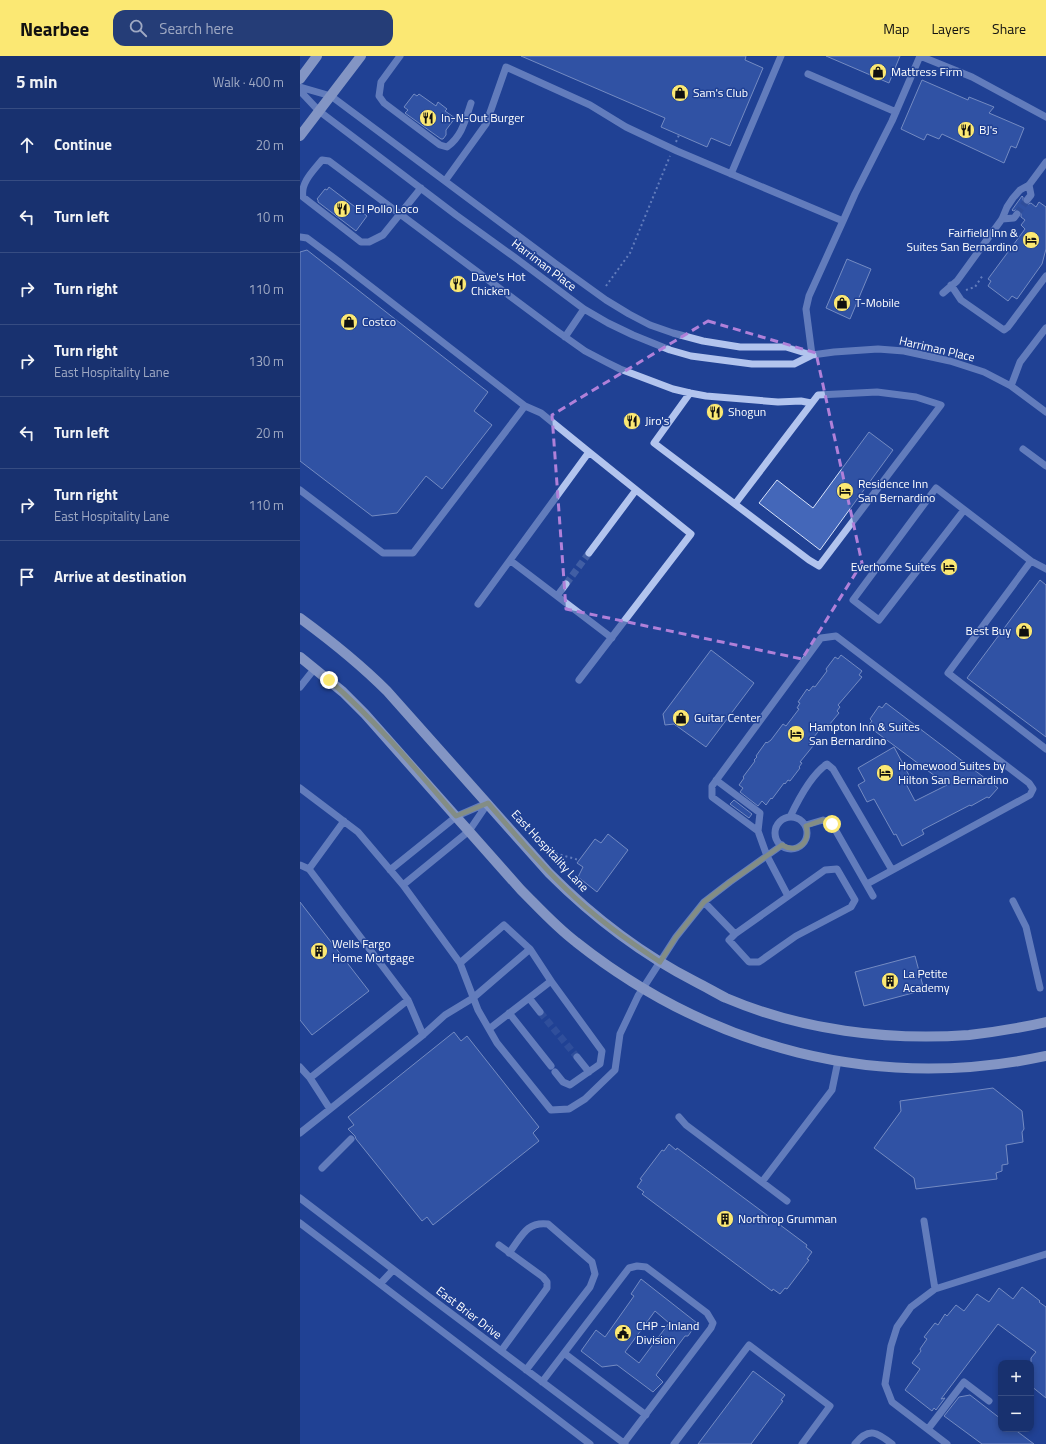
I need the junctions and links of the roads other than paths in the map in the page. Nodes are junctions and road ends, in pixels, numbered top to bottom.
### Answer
1 (317, 56) edge
2 (361, 56) edge
3 (400, 56) edge
4 (781, 56) edge
5 (920, 56) edge
6 (808, 74) dead end
7 (300, 80) edge
8 (300, 87) edge
9 (300, 91) edge
10 (331, 96) junction
11 (471, 103) dead end
12 (319, 111) junction
13 (896, 112) junction
14 (1046, 117) edge
15 (300, 136) edge
16 (1046, 162) edge
17 (731, 174) junction
18 (445, 180) junction
19 (1029, 185) junction
20 (421, 188) junction
21 (1027, 200) tunnel mouth
22 (399, 214) junction
23 (1017, 214) tunnel mouth
24 (1002, 219) junction
25 (843, 221) junction
26 (300, 237) edge
27 (1046, 276) edge
28 (951, 286) junction
29 (943, 292) dead end
30 (584, 309) junction
31 (1046, 328) edge
32 (564, 337) junction
33 (812, 355) junction
34 (1011, 386) junction
35 (690, 393) junction
36 (811, 403) junction
37 (525, 406) junction
38 (1046, 412) edge
39 (1023, 449) dead end
40 (589, 452) junction
41 (1046, 466) edge
42 (300, 490) edge
43 (636, 490) junction
44 (735, 504) junction
45 (964, 510) junction
46 (589, 553) tunnel mouth
47 (1031, 560) junction
48 (511, 561) junction
49 (1046, 569) edge
50 (566, 584) tunnel mouth
51 (557, 596) junction
52 (478, 604) dead end
53 (300, 618) edge
54 (612, 638) junction
55 (300, 657) edge
56 (315, 668) junction
57 (579, 680) dead end
58 (300, 687) edge
59 (1046, 749) edge
60 (716, 780) junction
61 (300, 788) edge
62 (488, 803) junction
63 (456, 816) junction
64 (790, 817) junction
65 (344, 821) junction
66 (806, 826) junction
67 (469, 831) junction
68 (758, 831) junction
69 (782, 845) junction
70 (767, 856) junction
71 (300, 865) edge
72 (309, 869) junction
73 (390, 870) junction
74 (892, 870) junction
75 (866, 884) junction
76 (403, 885) junction
77 (788, 896) junction
78 (873, 896) dead end
79 (1013, 901) dead end
80 (704, 902) junction
81 (735, 934) junction
82 (530, 949) junction
83 (660, 962) junction
84 (460, 963) junction
85 (551, 981) junction
86 (1040, 988) dead end
87 (642, 989) junction
88 (473, 998) junction
89 (529, 998) junction
90 (408, 1000) junction
91 (540, 1012) tunnel mouth
92 (509, 1013) junction
93 (1046, 1022) edge
94 (489, 1029) junction
95 (423, 1035) junction
96 (1046, 1056) edge
97 (577, 1057) tunnel mouth
98 (838, 1061) junction
99 (551, 1066) dead end
100 (300, 1067) edge
101 (555, 1072) dead end
102 (589, 1072) junction
103 (310, 1078) junction
104 (330, 1109) junction
105 (679, 1117) dead end
106 (300, 1133) edge
107 (351, 1139) dead end
108 (322, 1168) dead end
109 (762, 1182) junction
110 (300, 1198) edge
111 (787, 1202) dead end
112 (924, 1221) dead end
113 (300, 1223) edge
114 (499, 1245) dead end
115 (509, 1253) junction
116 (1046, 1254) edge
117 (394, 1270) junction
118 (380, 1284) junction
119 (935, 1289) junction
120 (501, 1351) junction
121 (565, 1351) junction
122 (526, 1370) junction
123 (542, 1382) junction
124 (989, 1401) dead end
125 (646, 1415) junction
126 (928, 1429) junction
127 (590, 1444) edge
128 (625, 1444) edge
129 (674, 1444) edge
130 (802, 1444) edge
131 (855, 1444) edge
132 (892, 1444) edge
133 (947, 1444) edge

1 - 7 main road
2 - 10 main road
3 - 11 street
4 - 17 street
5 - 13 street
5 - 14 street
6 - 13 street
8 - 10 street, Harriman Place
9 - 12 street, Harriman Place
10 - 12 main road
10 - 18 street, Harriman Place
12 - 15 main road
12 - 20 street, Harriman Place
13 - 25 street
16 - 19 street
17 - 18 street
17 - 25 street
18 - 33 street, Harriman Place
19 - 21 street
19 - 24 street
20 - 22 street
20 - 30 street, Harriman Place
22 - 22 street
22 - 32 street
23 - 24 street
24 - 28 street
25 - 33 street
26 - 37 street
27 - 28 street
28 - 29 street
30 - 32 street
30 - 33 street, Harriman Place
31 - 34 street
32 - 35 street
33 - 34 street, Harriman Place
34 - 38 street, Harriman Place
35 - 36 street
35 - 44 street
36 - 44 street
36 - 44 street
37 - 40 street
37 - 42 street
39 - 41 street
40 - 43 street
40 - 48 street
43 - 46 street
43 - 54 street
45 - 45 street
45 - 47 street
47 - 49 street
47 - 59 street
48 - 51 street
48 - 52 street
50 - 51 street
51 - 54 street
53 - 62 main road, East Hospitality Lane
54 - 57 street
55 - 56 main road
56 - 58 street
56 - 63 main road
60 - 68 street
60 - 68 street
60 - 74 street
61 - 65 street
62 - 63 street
62 - 67 street
62 - 83 main road, East Hospitality Lane
63 - 67 main road
63 - 73 street
64 - 66 street
64 - 69 street
64 - 74 street
65 - 72 street
65 - 73 street
66 - 69 street
66 - 75 street
67 - 76 street
67 - 87 main road
68 - 70 street
69 - 70 street
70 - 77 street
70 - 80 street
71 - 72 street
72 - 90 street
73 - 76 street
74 - 75 street
75 - 78 street
76 - 84 street
77 - 81 street
77 - 81 street
79 - 86 street
80 - 81 street
80 - 83 street
82 - 84 street
82 - 85 street
82 - 88 street
83 - 87 street
83 - 93 main road, East Hospitality Lane
84 - 88 street
85 - 89 street
85 - 102 street
87 - 94 street
87 - 98 main road
88 - 94 street
88 - 95 street
89 - 91 street
89 - 92 street
90 - 95 street
90 - 103 street
92 - 94 street
92 - 99 street
95 - 104 street
96 - 98 main road
97 - 102 street
98 - 109 street
100 - 103 street
101 - 102 street
103 - 104 street
104 - 106 street
105 - 109 street
107 - 108 street
109 - 111 street
110 - 117 street, East Brier Drive
112 - 119 street
113 - 118 street
114 - 115 street
115 - 120 street
115 - 122 street
116 - 119 street
117 - 118 street
117 - 120 street, East Brier Drive
118 - 127 street
119 - 126 street
120 - 122 street, East Brier Drive
121 - 123 street
121 - 125 street
121 - 125 street
122 - 123 street, East Brier Drive
123 - 128 street, East Brier Drive
124 - 126 street
125 - 128 street
126 - 133 street
129 - 130 street
131 - 132 street

